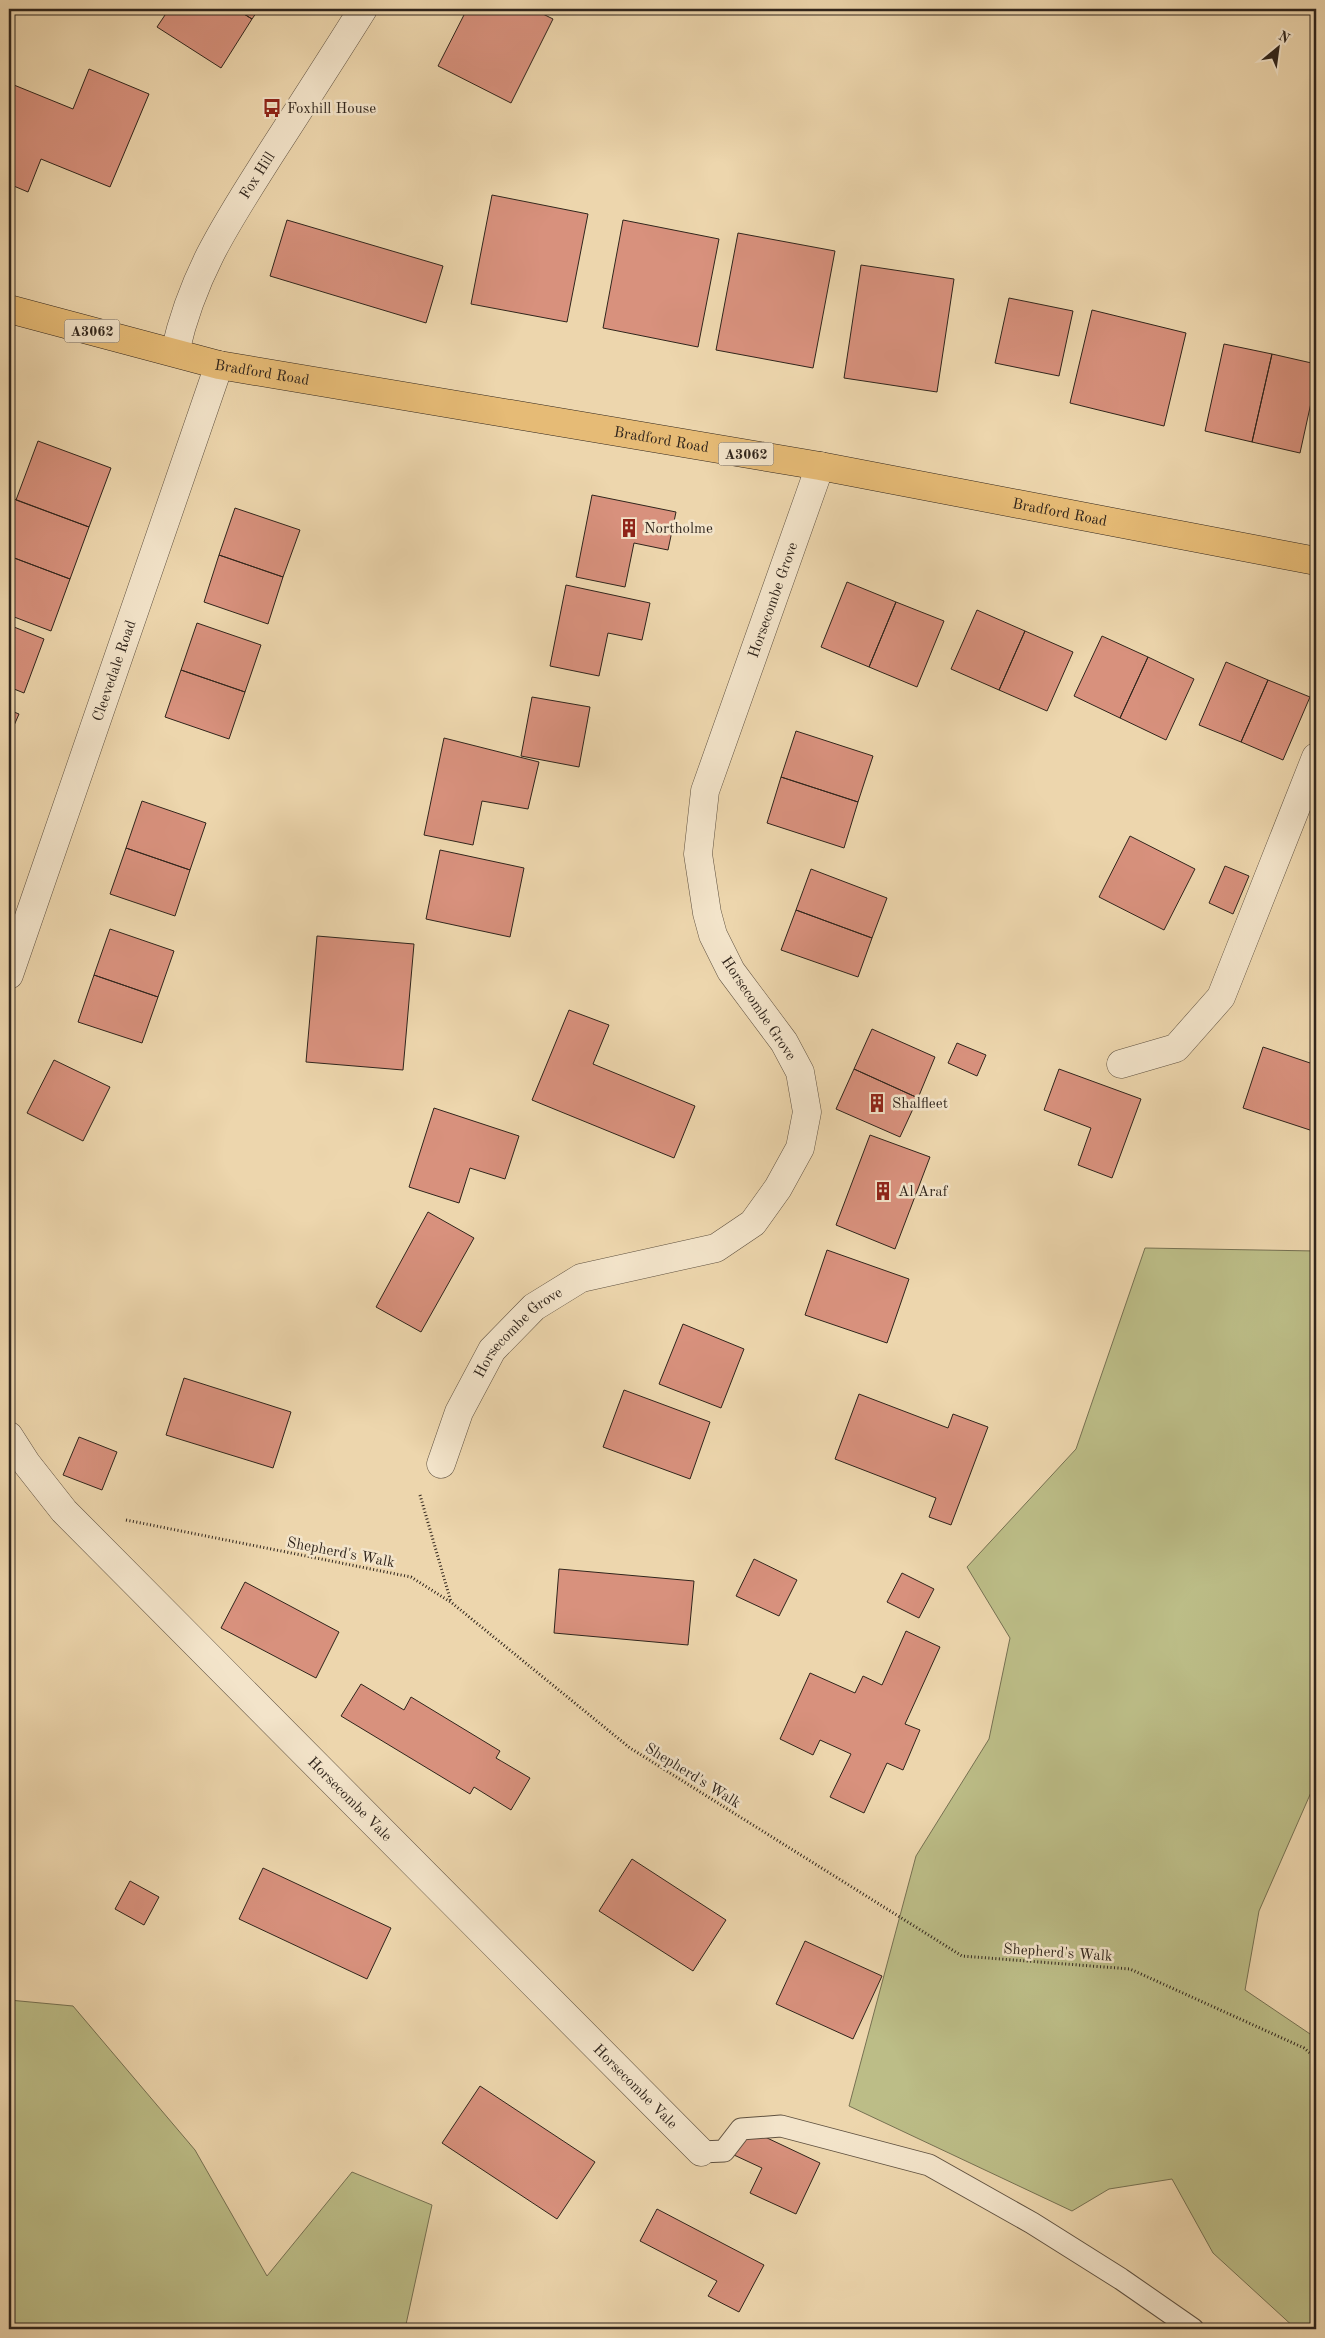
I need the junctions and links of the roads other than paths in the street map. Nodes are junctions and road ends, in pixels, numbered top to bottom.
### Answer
1 (362, 9) edge
2 (9, 309) edge
3 (175, 352) junction
4 (219, 365) junction
5 (820, 466) junction
6 (1316, 561) edge
7 (1316, 757) edge
8 (9, 975) edge
9 (1121, 1064) dead end
10 (9, 1436) edge
11 (442, 1464) road end
12 (701, 2152) joint
13 (1193, 2329) edge

1 - 3 street, Fox Hill
2 - 3 main road, Bradford Road / A3062
3 - 4 main road, Bradford Road / A3062
4 - 5 main road, Bradford Road / A3062
4 - 8 street, Cleevedale Road
5 - 6 main road, Bradford Road / A3062
5 - 11 street, Horsecombe Grove
7 - 9 street
10 - 12 street, Horsecombe Vale
12 - 13 lane

